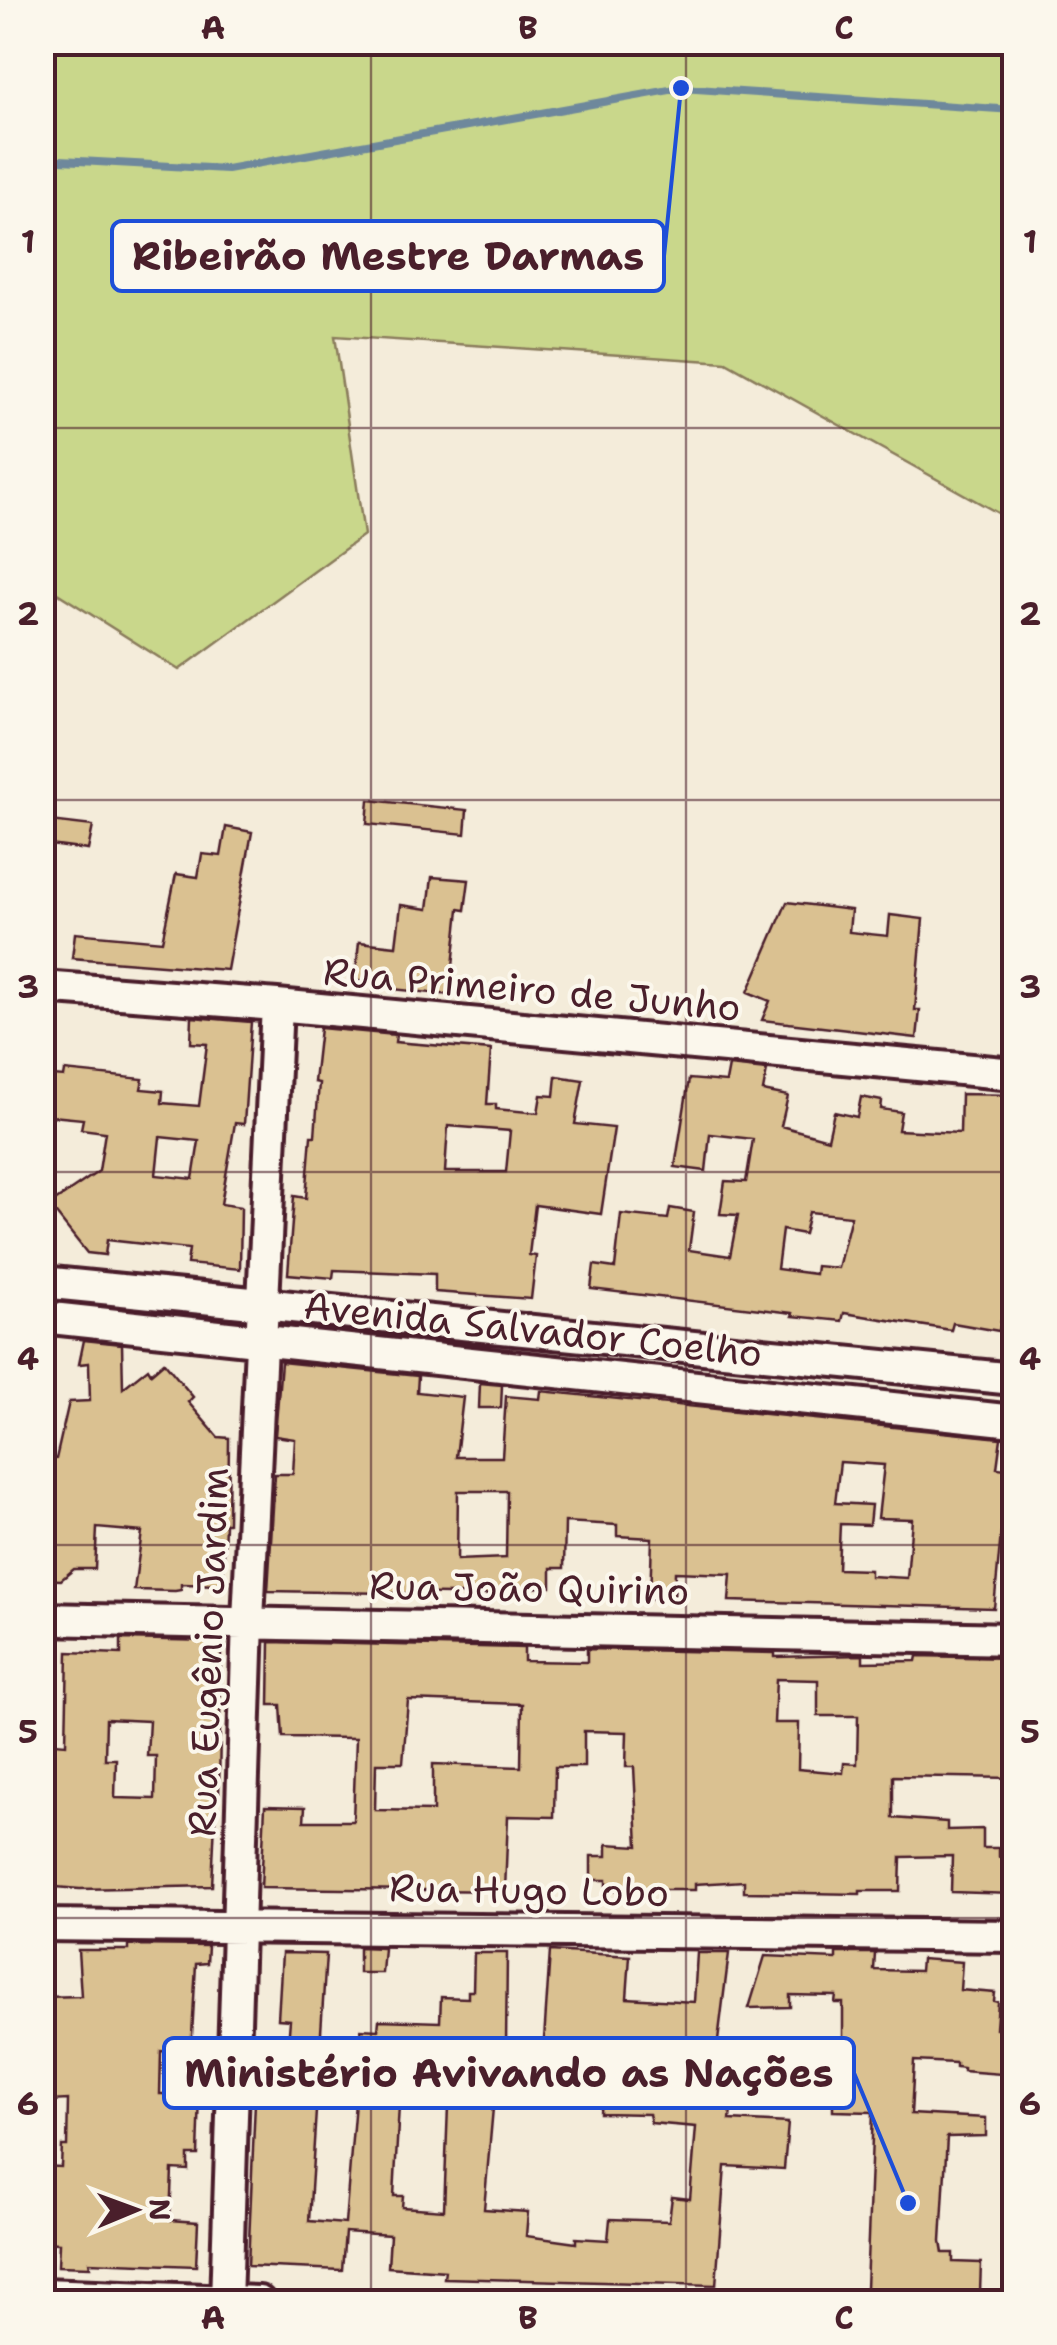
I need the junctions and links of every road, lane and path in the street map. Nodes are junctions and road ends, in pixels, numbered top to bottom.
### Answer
1 (42, 987) edge
2 (277, 1005) junction
3 (1014, 1074) edge
4 (42, 1282) edge
5 (262, 1305) junction
6 (42, 1317) edge
7 (260, 1340) junction
8 (1014, 1378) edge
9 (1014, 1421) edge
10 (42, 1619) edge
11 (248, 1621) junction
12 (1014, 1640) edge
13 (42, 1925) edge
14 (238, 1927) junction
15 (1014, 1936) edge
16 (42, 2294) edge
17 (226, 2302) edge
18 (259, 2302) edge

1 - 2 street, Rua Primeiro de Junho
2 - 3 street, Rua Primeiro de Junho
2 - 5 street, Rua Eugênio Jardim
4 - 5 street, Avenida Salvador Coelho
5 - 7 street, Rua Eugênio Jardim
5 - 8 street, Avenida Salvador Coelho
6 - 7 street, Avenida Salvador Coelho
7 - 9 street, Avenida Salvador Coelho
7 - 11 street, Rua Eugênio Jardim
10 - 11 street, Rua João Quirino
11 - 12 street, Rua João Quirino
11 - 14 street, Rua Eugênio Jardim
13 - 14 street, Rua Hugo Lobo
14 - 15 street, Rua Hugo Lobo
14 - 17 street, Rua Eugênio Jardim
16 - 17 street
17 - 18 street

